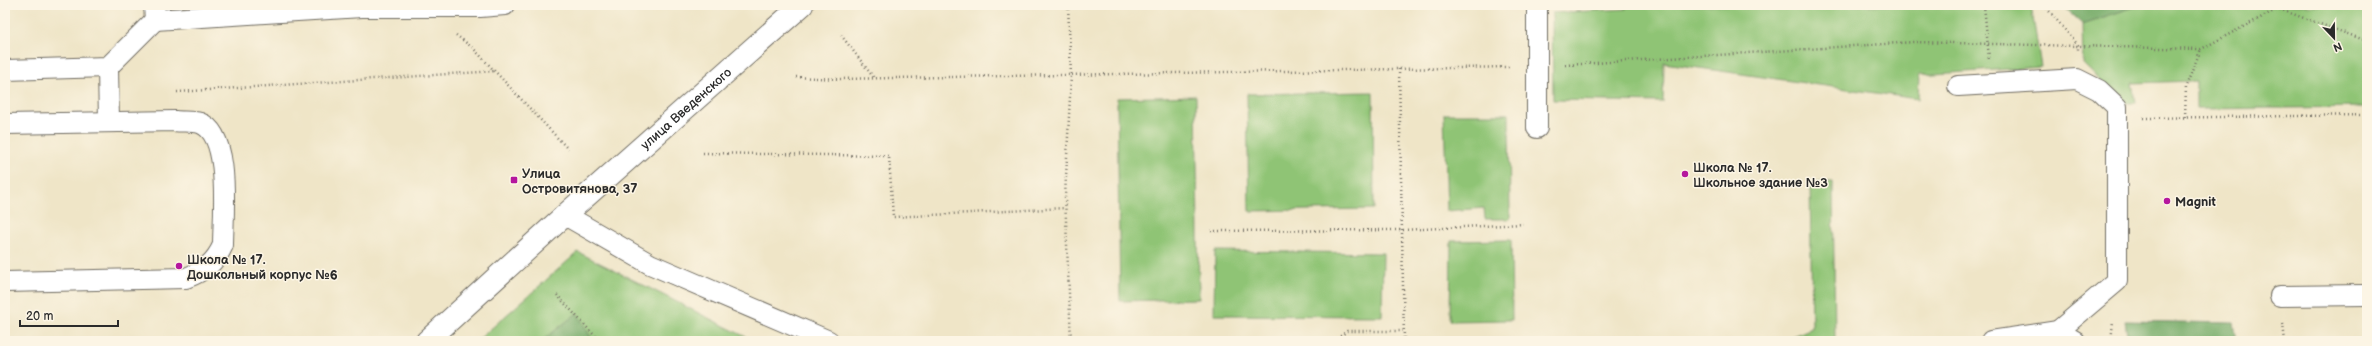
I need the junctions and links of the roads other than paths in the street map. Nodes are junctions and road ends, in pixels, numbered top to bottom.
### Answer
1 (505, 5) edge
2 (802, 5) edge
3 (1537, 5) edge
4 (362, 6) edge
5 (155, 12) edge
6 (108, 67) junction
7 (5, 70) edge
8 (1958, 86) dead end
9 (109, 122) junction
10 (5, 124) edge
11 (1537, 128) dead end
12 (565, 214) junction
13 (5, 282) edge
14 (2367, 295) edge
15 (2280, 296) dead end
16 (2058, 331) junction
17 (427, 341) edge
18 (829, 341) edge
19 (1991, 341) edge
20 (2075, 341) edge

1 - 4 lane
2 - 12 street, улица Введенского
3 - 11 lane
4 - 5 lane
5 - 6 lane
6 - 7 lane
6 - 9 lane
8 - 16 lane
9 - 10 lane
9 - 13 lane
12 - 17 street, улица Введенского
12 - 18 lane
14 - 15 lane
16 - 19 lane
16 - 20 lane

